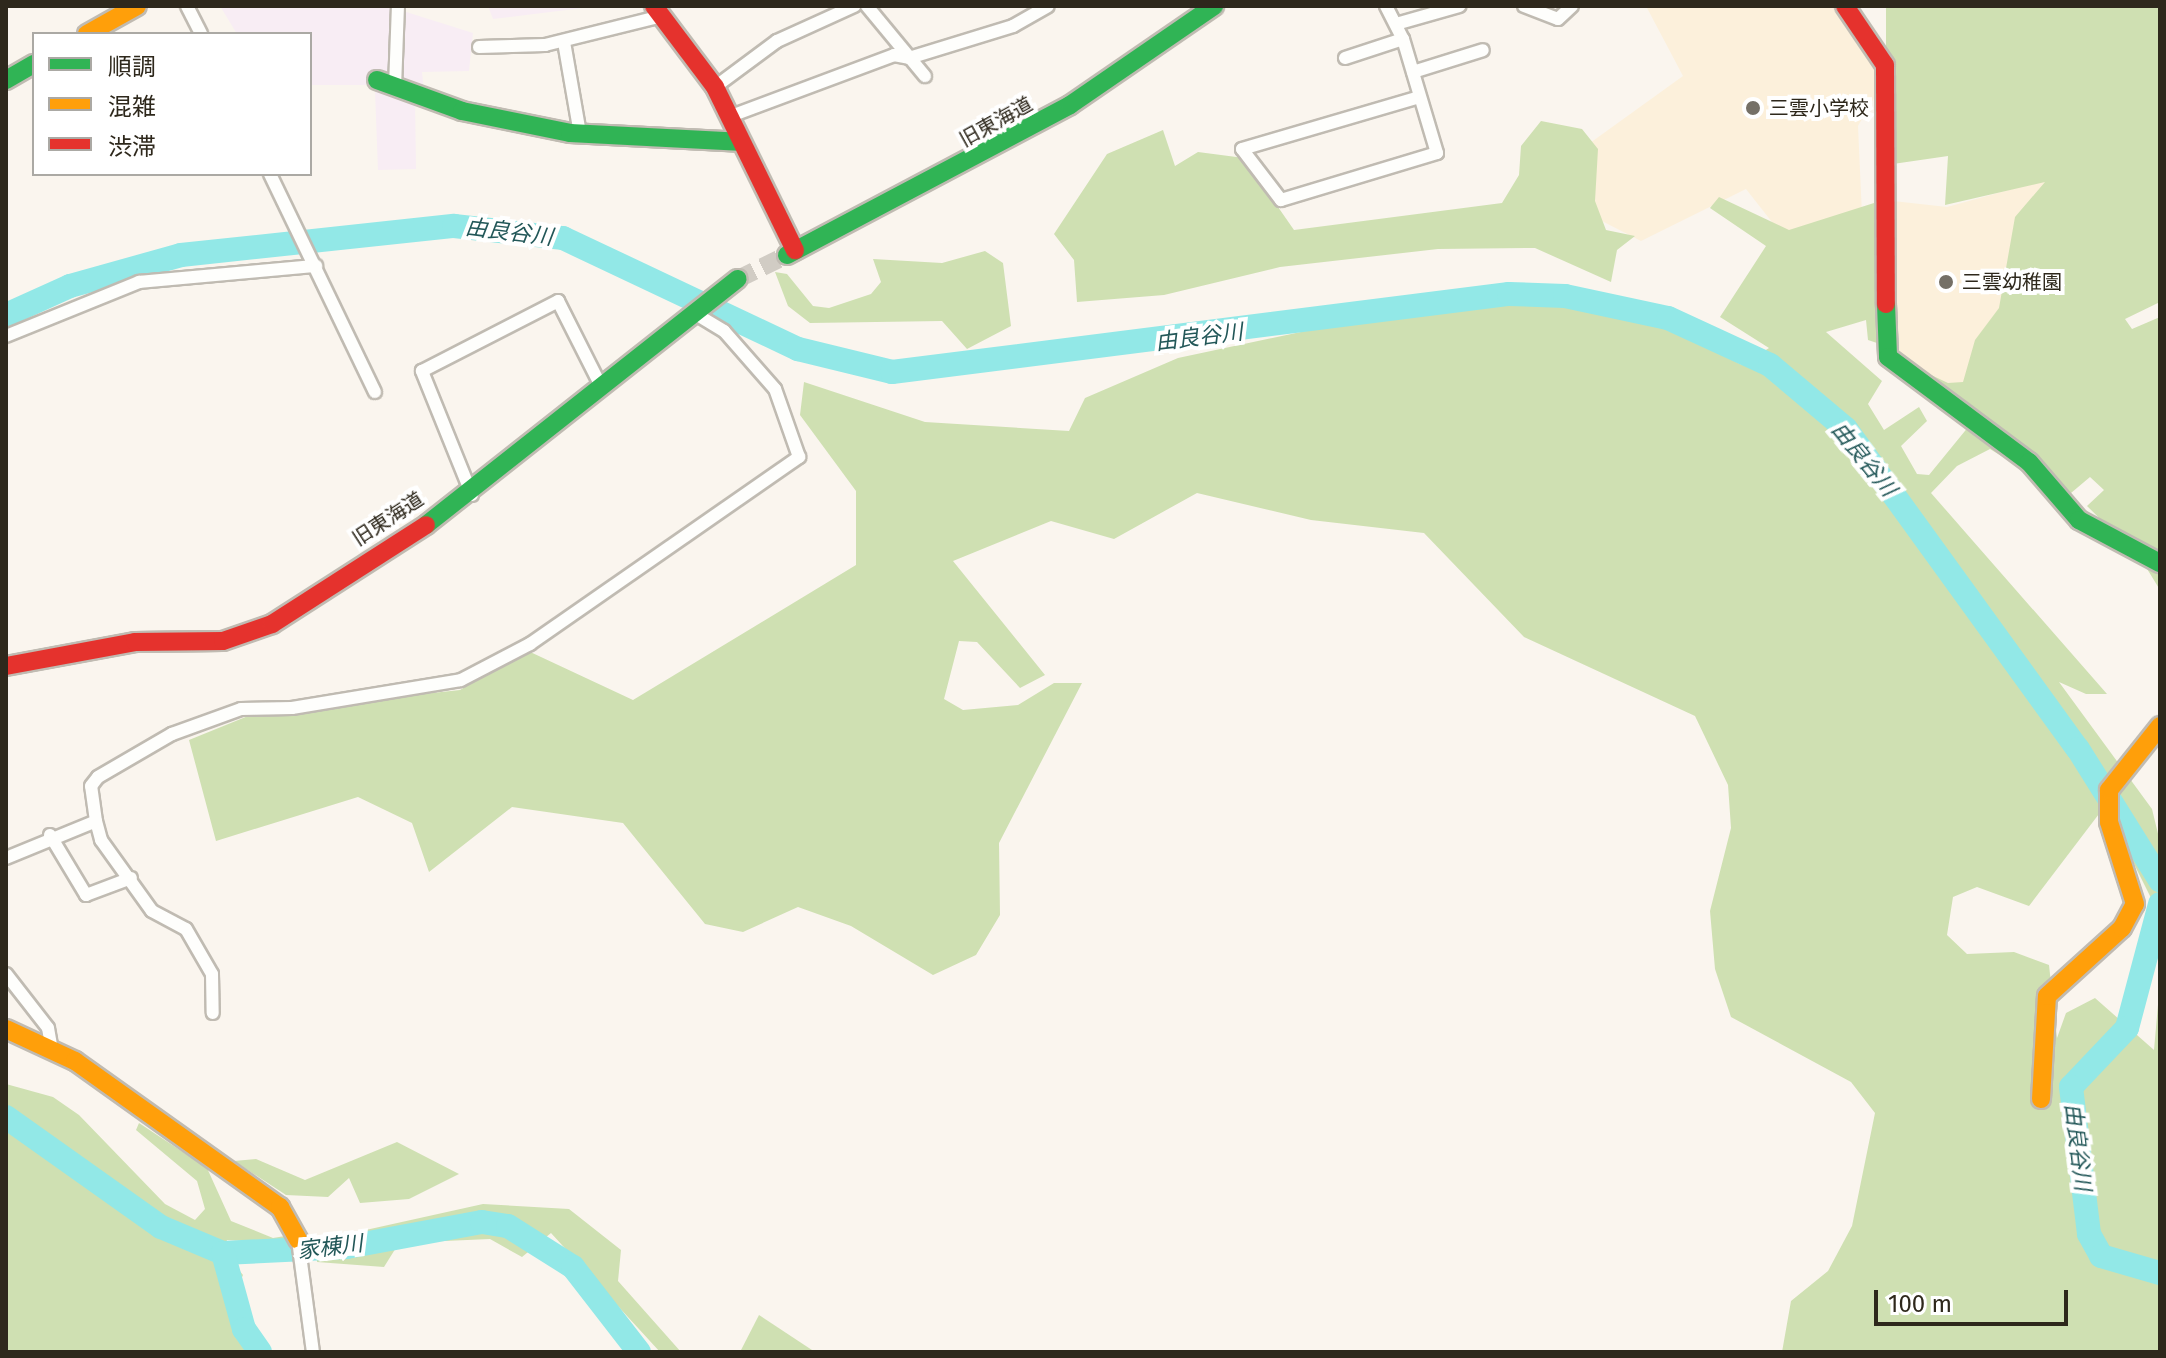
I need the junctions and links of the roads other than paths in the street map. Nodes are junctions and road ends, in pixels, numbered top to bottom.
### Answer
1 (137, 6) edge
2 (187, 6) edge
3 (398, 6) edge
4 (854, 6) edge
5 (867, 6) edge
6 (1048, 6) edge
7 (1214, 6) edge
8 (1386, 6) edge
9 (1459, 6) edge
10 (1524, 6) edge
11 (1572, 6) edge
12 (1845, 6) edge
13 (658, 11) edge
14 (1396, 24) junction
15 (91, 32) edge
16 (200, 32) edge
17 (1403, 39) junction
18 (564, 42) junction
19 (479, 47) dead end
20 (1483, 50) dead end
21 (909, 58) junction
22 (1345, 58) dead end
23 (32, 65) edge
24 (1413, 72) junction
25 (925, 76) dead end
26 (6, 80) edge
27 (377, 80) dead end
28 (395, 87) junction
29 (715, 87) junction
30 (1420, 97) junction
31 (731, 116) junction
32 (580, 134) junction
33 (739, 142) junction
34 (271, 176) edge
35 (314, 264) junction
36 (738, 279) tunnel mouth
37 (694, 310) junction
38 (6, 336) edge
39 (602, 388) junction
40 (375, 392) dead end
41 (472, 495) junction
42 (2160, 563) edge
43 (6, 666) edge
44 (2160, 726) edge
45 (96, 821) junction
46 (50, 835) junction
47 (6, 858) edge
48 (131, 878) junction
49 (6, 974) edge
50 (213, 1013) dead end
51 (6, 1029) edge
52 (51, 1045) junction
53 (2041, 1099) dead end
54 (300, 1249) joint
55 (313, 1352) edge

1 - 15 street
2 - 16 street
3 - 28 street
4 - 29 street
5 - 21 street
6 - 21 street
7 - 33 street, 旧東海道
8 - 14 street
9 - 14 street
10 - 11 street
12 - 42 street
13 - 18 street
13 - 29 street
14 - 17 street
17 - 22 street
17 - 24 street
18 - 19 street
18 - 32 street
20 - 24 street
21 - 25 street
21 - 31 street
23 - 26 street
24 - 30 street
27 - 28 street
28 - 32 street
29 - 31 street
30 - 30 street
31 - 33 street
32 - 33 street
34 - 35 street
35 - 38 street
35 - 40 street
36 - 37 street, 旧東海道
37 - 39 street, 旧東海道
37 - 45 street
39 - 41 street, 旧東海道
39 - 41 street
41 - 43 street, 旧東海道
44 - 53 street
45 - 46 street
45 - 48 street
46 - 47 street
46 - 48 street
48 - 50 street
49 - 52 street
51 - 52 street
52 - 54 street
54 - 55 street

